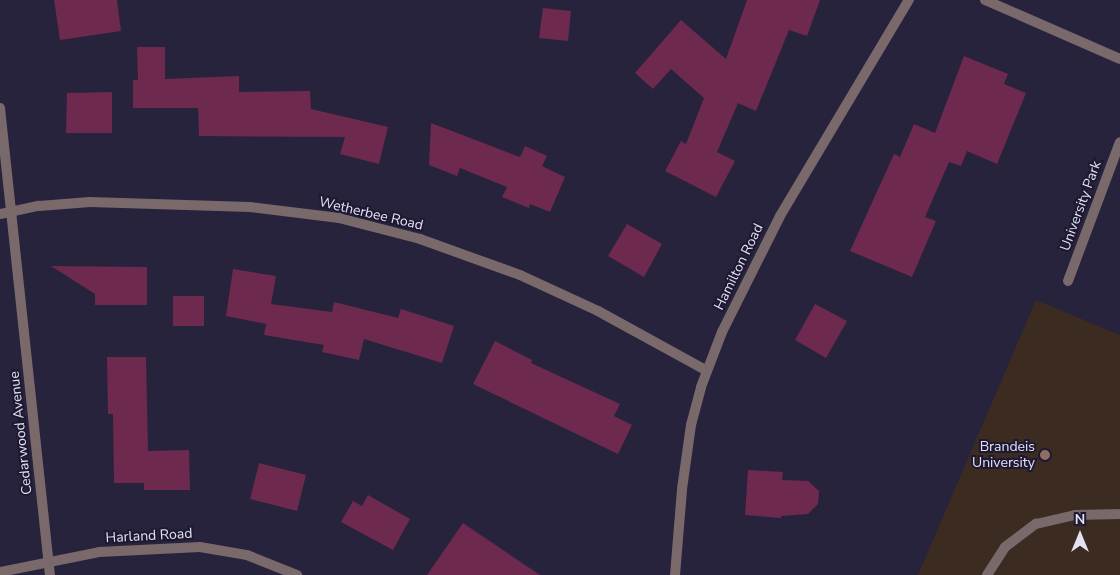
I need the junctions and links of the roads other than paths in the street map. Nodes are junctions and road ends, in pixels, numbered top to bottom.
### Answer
1 (909, 0) edge
2 (985, 0) edge
3 (1120, 59) edge
4 (0, 108) edge
5 (1120, 142) edge
6 (5, 213) edge
7 (1068, 280) dead end
8 (707, 371) junction
9 (1120, 514) edge
10 (48, 561) junction
11 (0, 572) edge
12 (50, 575) edge
13 (297, 575) edge
14 (675, 575) edge
15 (987, 575) edge

1 - 8 street, Hamilton Road
2 - 3 street
4 - 6 street, Cedarwood Avenue
5 - 7 street, University Park
6 - 8 street, Wetherbee Road
6 - 10 street, Cedarwood Avenue
8 - 14 street, Hamilton Road
9 - 15 street
10 - 11 street, Harland Road
10 - 12 street, Cedarwood Avenue
10 - 13 street, Harland Road

